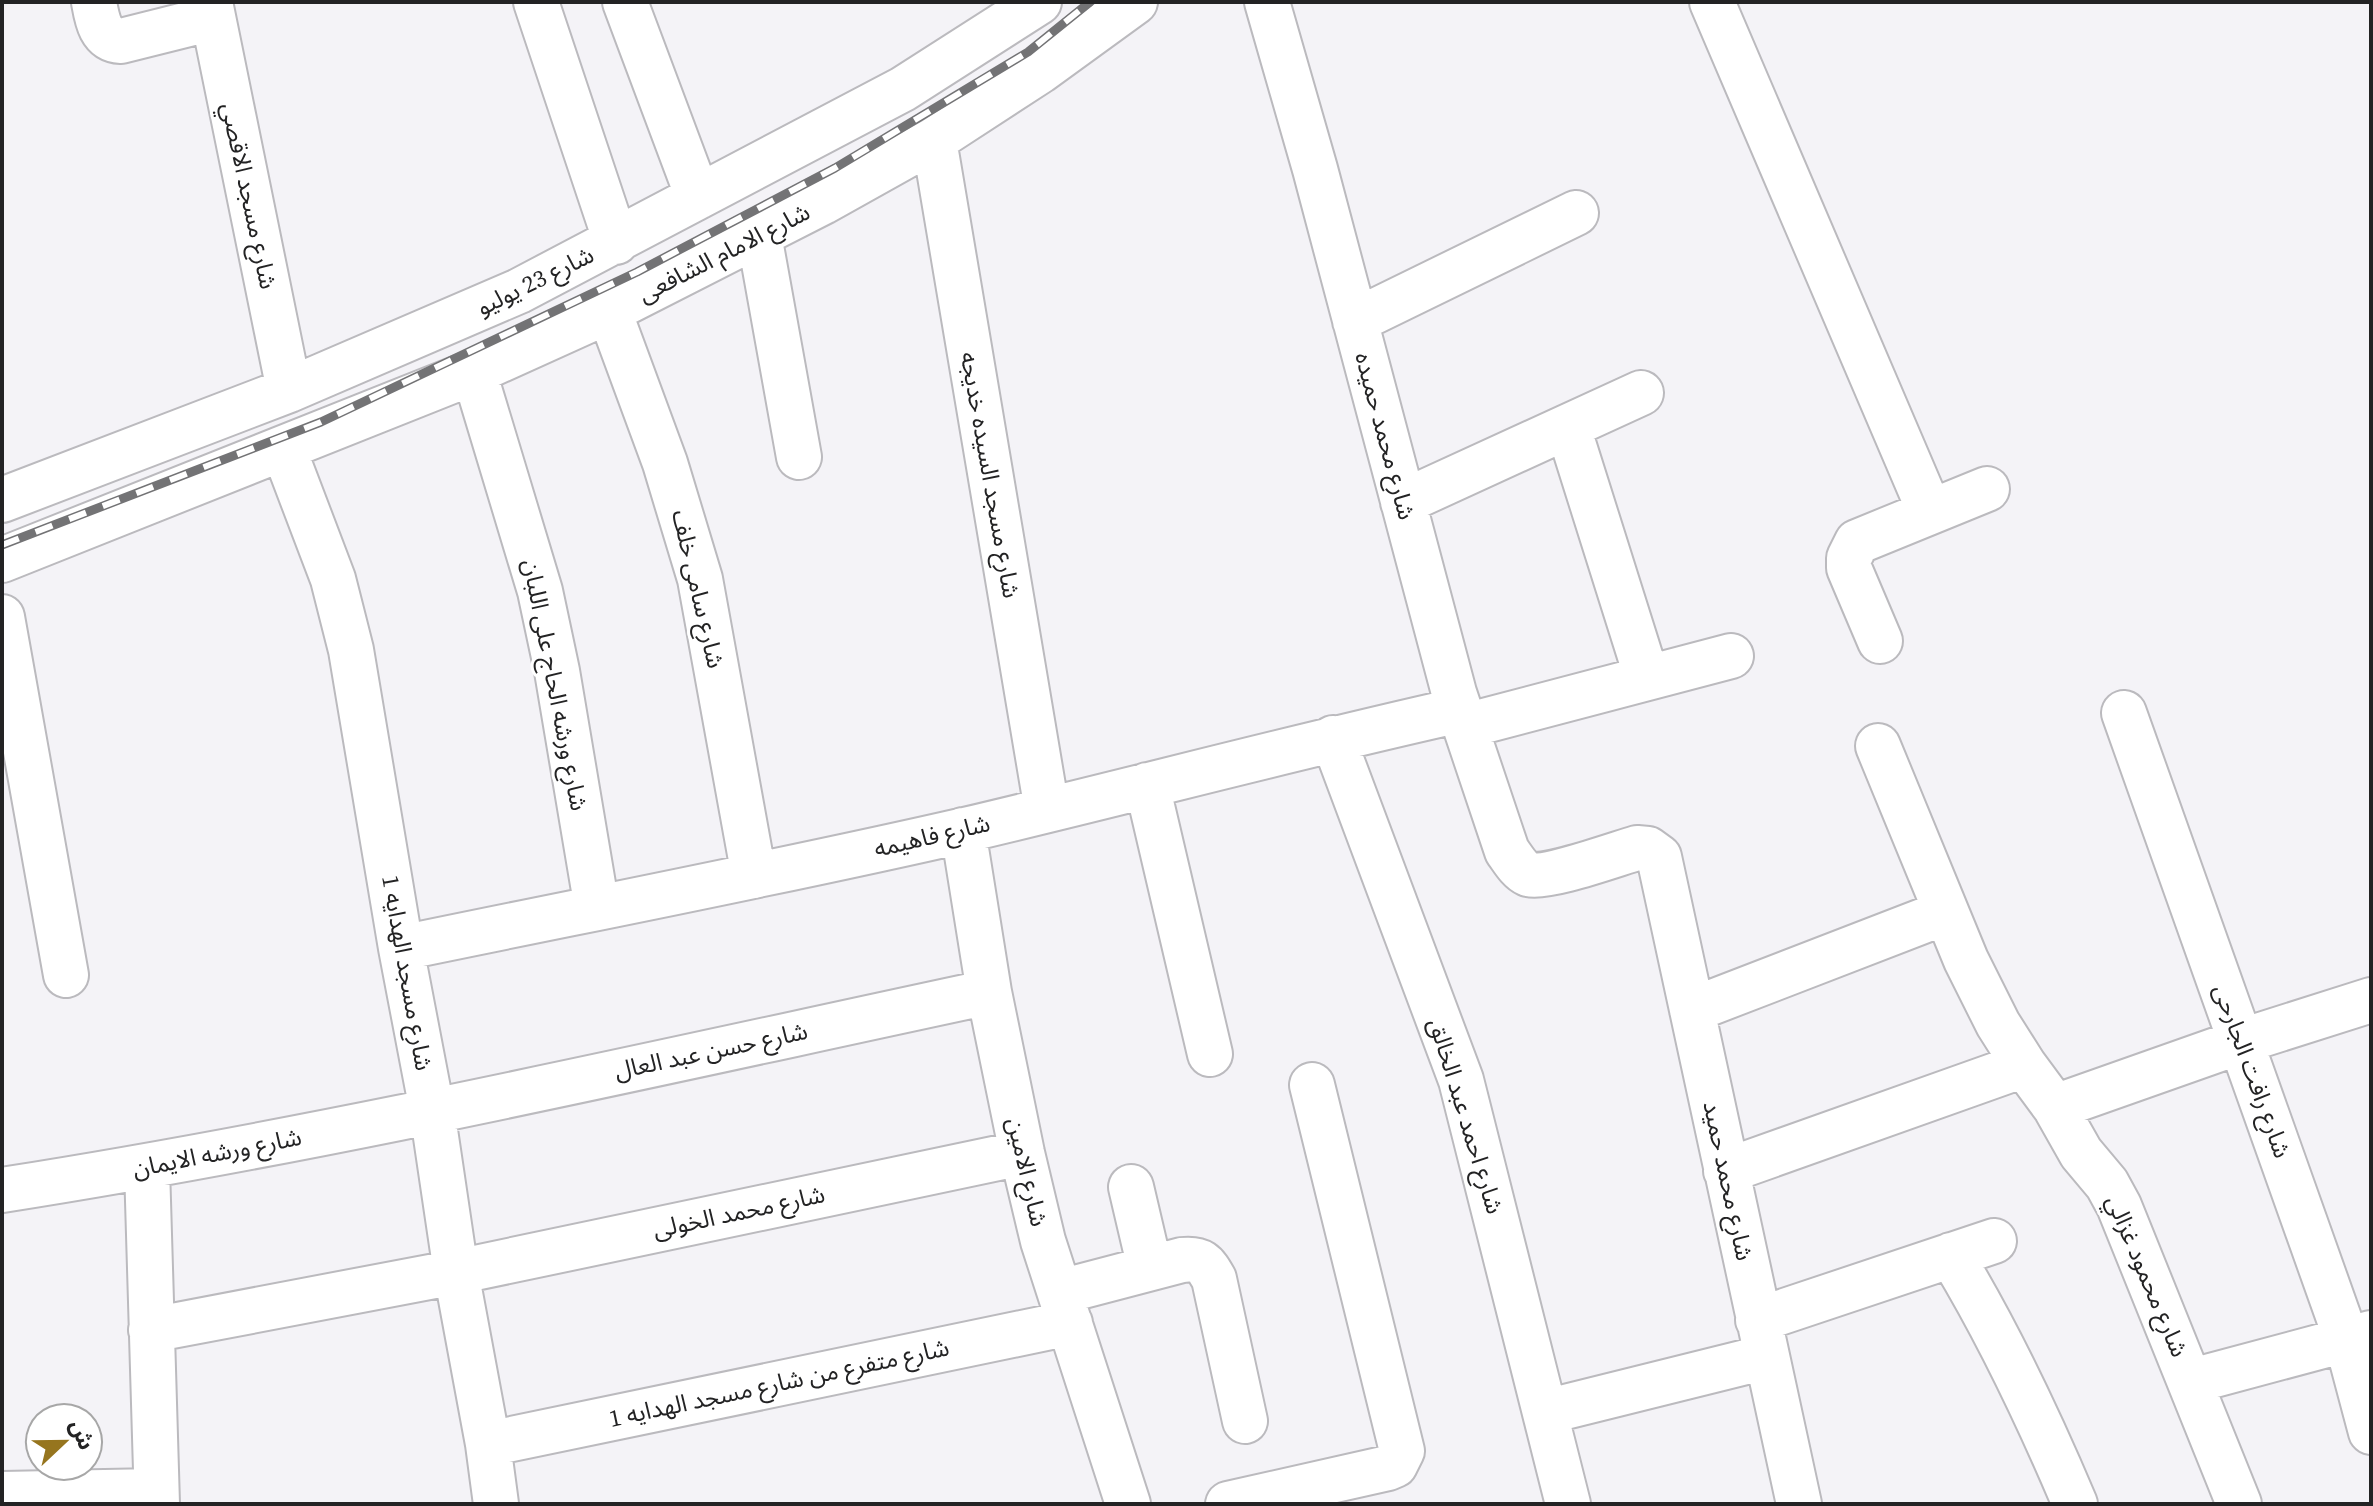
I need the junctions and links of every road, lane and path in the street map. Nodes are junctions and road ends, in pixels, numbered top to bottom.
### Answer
1 (94, 2) edge
2 (536, 2) edge
3 (625, 2) edge
4 (1039, 2) edge
5 (1135, 2) edge
6 (1267, 2) edge
7 (1712, 2) edge
8 (212, 10) edge
9 (934, 140) junction
10 (698, 197) junction
11 (1576, 213) dead end
12 (759, 235) junction
13 (616, 242) junction
14 (609, 311) junction
15 (1355, 321) junction
16 (474, 372) junction
17 (289, 390) junction
18 (1641, 393) dead end
19 (1568, 427) junction
20 (284, 450) junction
21 (799, 457) dead end
22 (1987, 489) dead end
23 (2, 500) edge
24 (1403, 502) junction
25 (1930, 512) junction
26 (2, 560) edge
27 (2, 617) edge
28 (1880, 641) dead end
29 (1731, 656) dead end
30 (1647, 678) junction
31 (2124, 713) dead end
32 (1462, 718) junction
33 (1333, 738) junction
34 (1878, 746) dead end
35 (1147, 785) junction
36 (1047, 810) junction
37 (963, 830) junction
38 (1659, 857) joint
39 (754, 876) junction
40 (597, 908) junction
41 (1946, 912) junction
42 (401, 948) junction
43 (66, 975) dead end
44 (989, 992) junction
45 (2371, 1000) edge
46 (1692, 1010) junction
47 (2242, 1041) junction
48 (1210, 1054) dead end
49 (2024, 1065) junction
50 (1312, 1085) dead end
51 (2055, 1107) junction
52 (432, 1110) junction
53 (1022, 1153) junction
54 (147, 1167) junction
55 (1726, 1171) junction
56 (1131, 1187) dead end
57 (2, 1190) edge
58 (1994, 1241) dead end
59 (1951, 1255) junction
60 (1150, 1268) junction
61 (456, 1272) junction
62 (1065, 1307) junction
63 (151, 1330) junction
64 (2359, 1335) edge
65 (1762, 1339) junction
66 (2192, 1381) junction
67 (1545, 1412) junction
68 (1245, 1421) dead end
69 (2371, 1432) edge
70 (488, 1444) junction
71 (2, 1494) edge
72 (157, 1497) edge
73 (496, 1504) edge
74 (1128, 1504) edge
75 (1228, 1504) edge
76 (1568, 1504) edge
77 (1799, 1504) edge
78 (2075, 1504) edge
79 (2239, 1504) edge

1 - 8 street
2 - 13 street
3 - 10 street
4 - 10 street, شارع 23 يوليو
5 - 9 street, شارع الامام الشافعى
6 - 15 street, شارع محمد حميده
7 - 25 street
8 - 17 street, شارع مسجد الاقصي
9 - 12 street, شارع الامام الشافعى
9 - 36 street, شارع مسجد السيده خديجه
10 - 13 street, شارع 23 يوليو
11 - 15 street
12 - 14 street, شارع الامام الشافعى
12 - 21 street
13 - 17 street, شارع 23 يوليو
14 - 16 street, شارع الامام الشافعى
14 - 39 street, شارع سامى خلف
15 - 24 street, شارع محمد حميده
16 - 20 street, شارع الامام الشافعى
16 - 40 street, شارع ورشه الحاج على اللبان
17 - 23 street, شارع 23 يوليو
18 - 19 street
19 - 24 street
19 - 30 street
20 - 26 street, شارع الامام الشافعى
20 - 42 street, شارع مسجد الهدايه 1
22 - 25 street
24 - 32 street, شارع محمد حميده
25 - 28 street
27 - 43 street
29 - 30 street, شارع فاهيمه
30 - 32 street, شارع فاهيمه
31 - 47 street, شارع رافت الجارحى
32 - 33 street, شارع فاهيمه
32 - 38 street, شارع محمد حميده
33 - 35 street, شارع فاهيمه
33 - 67 street, شارع احمد عبد الخالق
34 - 41 street, شارع محمود غزالي
35 - 36 street, شارع فاهيمه
35 - 48 street
36 - 37 street, شارع فاهيمه
37 - 39 street, شارع فاهيمه
37 - 44 street, شارع الامين
38 - 46 street, شارع محمد حميد
39 - 40 street, شارع فاهيمه
40 - 42 street, شارع فاهيمه
41 - 46 street
41 - 49 street, شارع محمود غزالي
42 - 52 street, شارع مسجد الهدايه 1
44 - 52 street, شارع حسن عبد العال
44 - 53 street, شارع الامين
45 - 47 street
46 - 55 street, شارع محمد حميد
47 - 51 street
47 - 64 street, شارع رافت الجارحى
49 - 51 street, شارع محمود غزالي
49 - 55 street
50 - 75 street
51 - 66 street, شارع محمود غزالي
52 - 54 street, شارع ورشه الايمان
52 - 61 street, شارع مسجد الهدايه 1
53 - 61 street, شارع محمد الخولى
53 - 62 street, شارع الامين
54 - 57 street, شارع ورشه الايمان
54 - 63 street
55 - 65 street, شارع محمد حميد
56 - 60 street
58 - 59 street
59 - 65 street
59 - 78 street
60 - 62 street, شارع متفرع من شارع مسجد الهدايه 1
60 - 68 street, شارع متفرع من شارع مسجد الهدايه 1
61 - 63 street, شارع محمد الخولى
61 - 70 street, شارع مسجد الهدايه 1
62 - 70 street, شارع متفرع من شارع مسجد الهدايه 1
62 - 74 street, شارع الامين
63 - 72 street
64 - 66 street
64 - 69 street, شارع رافت الجارحى
65 - 67 street
65 - 77 street, شارع محمد حميد
66 - 79 street, شارع محمود غزالي
67 - 76 street, شارع احمد عبد الخالق
70 - 73 street, شارع مسجد الهدايه 1
71 - 72 street

